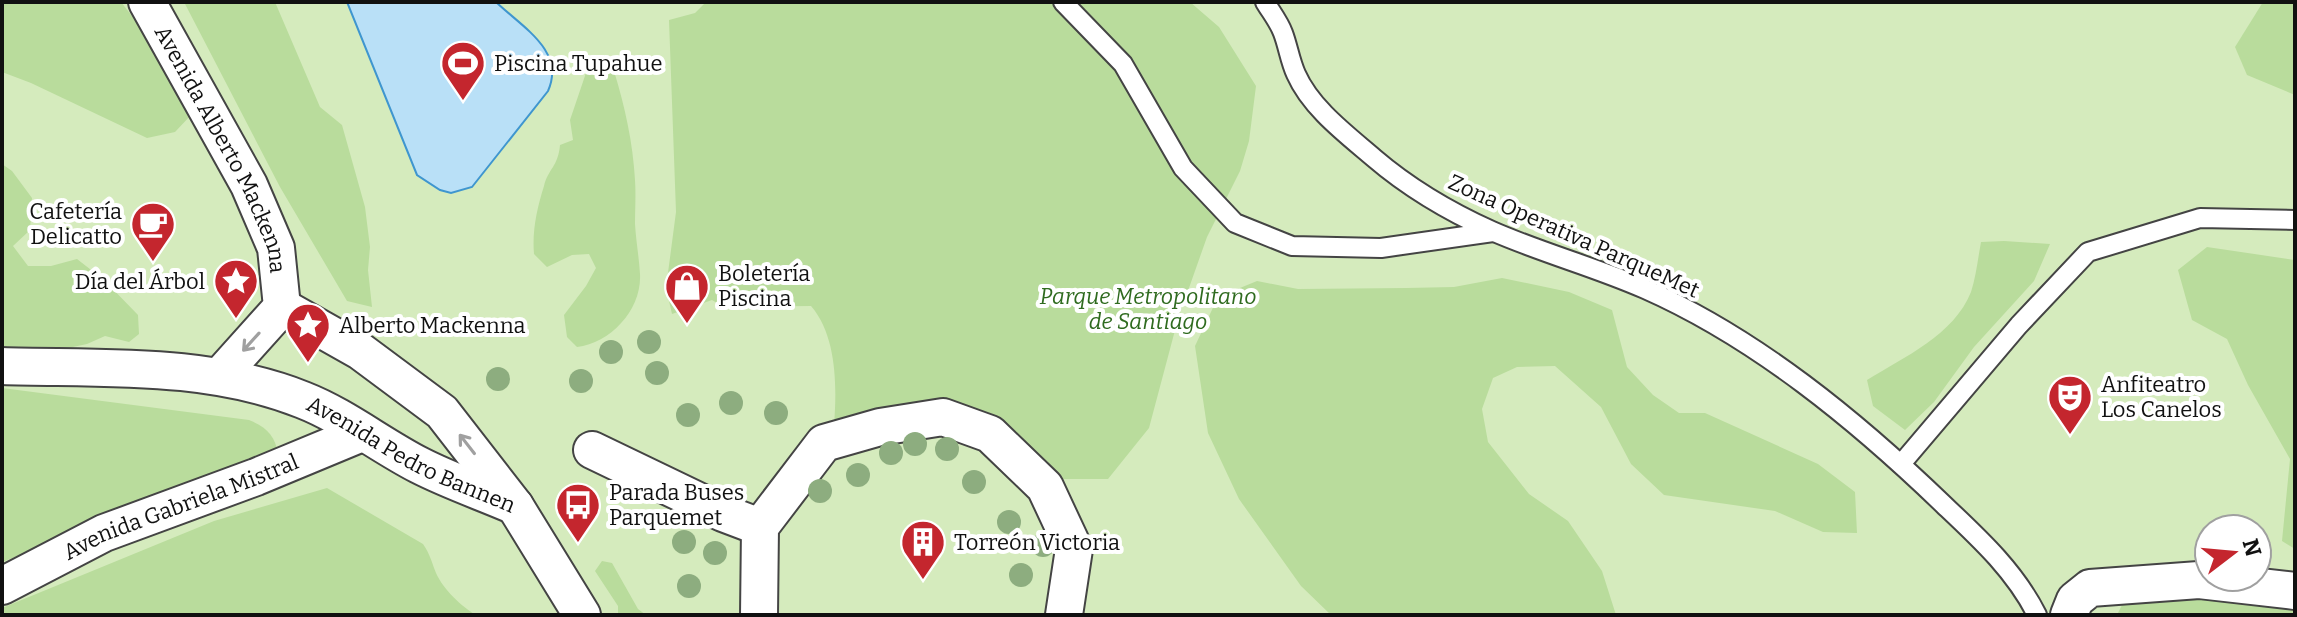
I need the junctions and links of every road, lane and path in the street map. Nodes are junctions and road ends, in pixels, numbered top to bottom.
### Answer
1 (147, 2) edge
2 (1063, 2) edge
3 (1265, 2) edge
4 (2295, 220) edge
5 (1493, 232) junction
6 (282, 307) junction
7 (2, 366) edge
8 (220, 376) junction
9 (362, 433) junction
10 (592, 450) dead end
11 (1901, 464) junction
12 (515, 506) junction
13 (760, 527) junction
14 (2, 586) edge
15 (2295, 591) edge
16 (582, 615) edge
17 (759, 615) edge
18 (1064, 615) edge
19 (2037, 615) edge
20 (2069, 615) edge

1 - 6 street, Avenida Alberto Mackenna
2 - 5 lane
3 - 5 lane, Zona Operativa ParqueMet
4 - 11 lane
5 - 11 lane, Zona Operativa ParqueMet
6 -> 8 street, Avenida Alberto Mackenna
12 -> 6 street, Avenida Pedro Bannen
7 - 8 street, Avenida Pedro Bannen
8 - 9 street, Avenida Pedro Bannen
9 - 12 street, Avenida Pedro Bannen
9 - 14 street, Avenida Gabriela Mistral
10 - 13 street
11 - 19 lane, Zona Operativa ParqueMet
12 - 16 street
13 - 17 street
13 - 18 street
15 - 20 street

